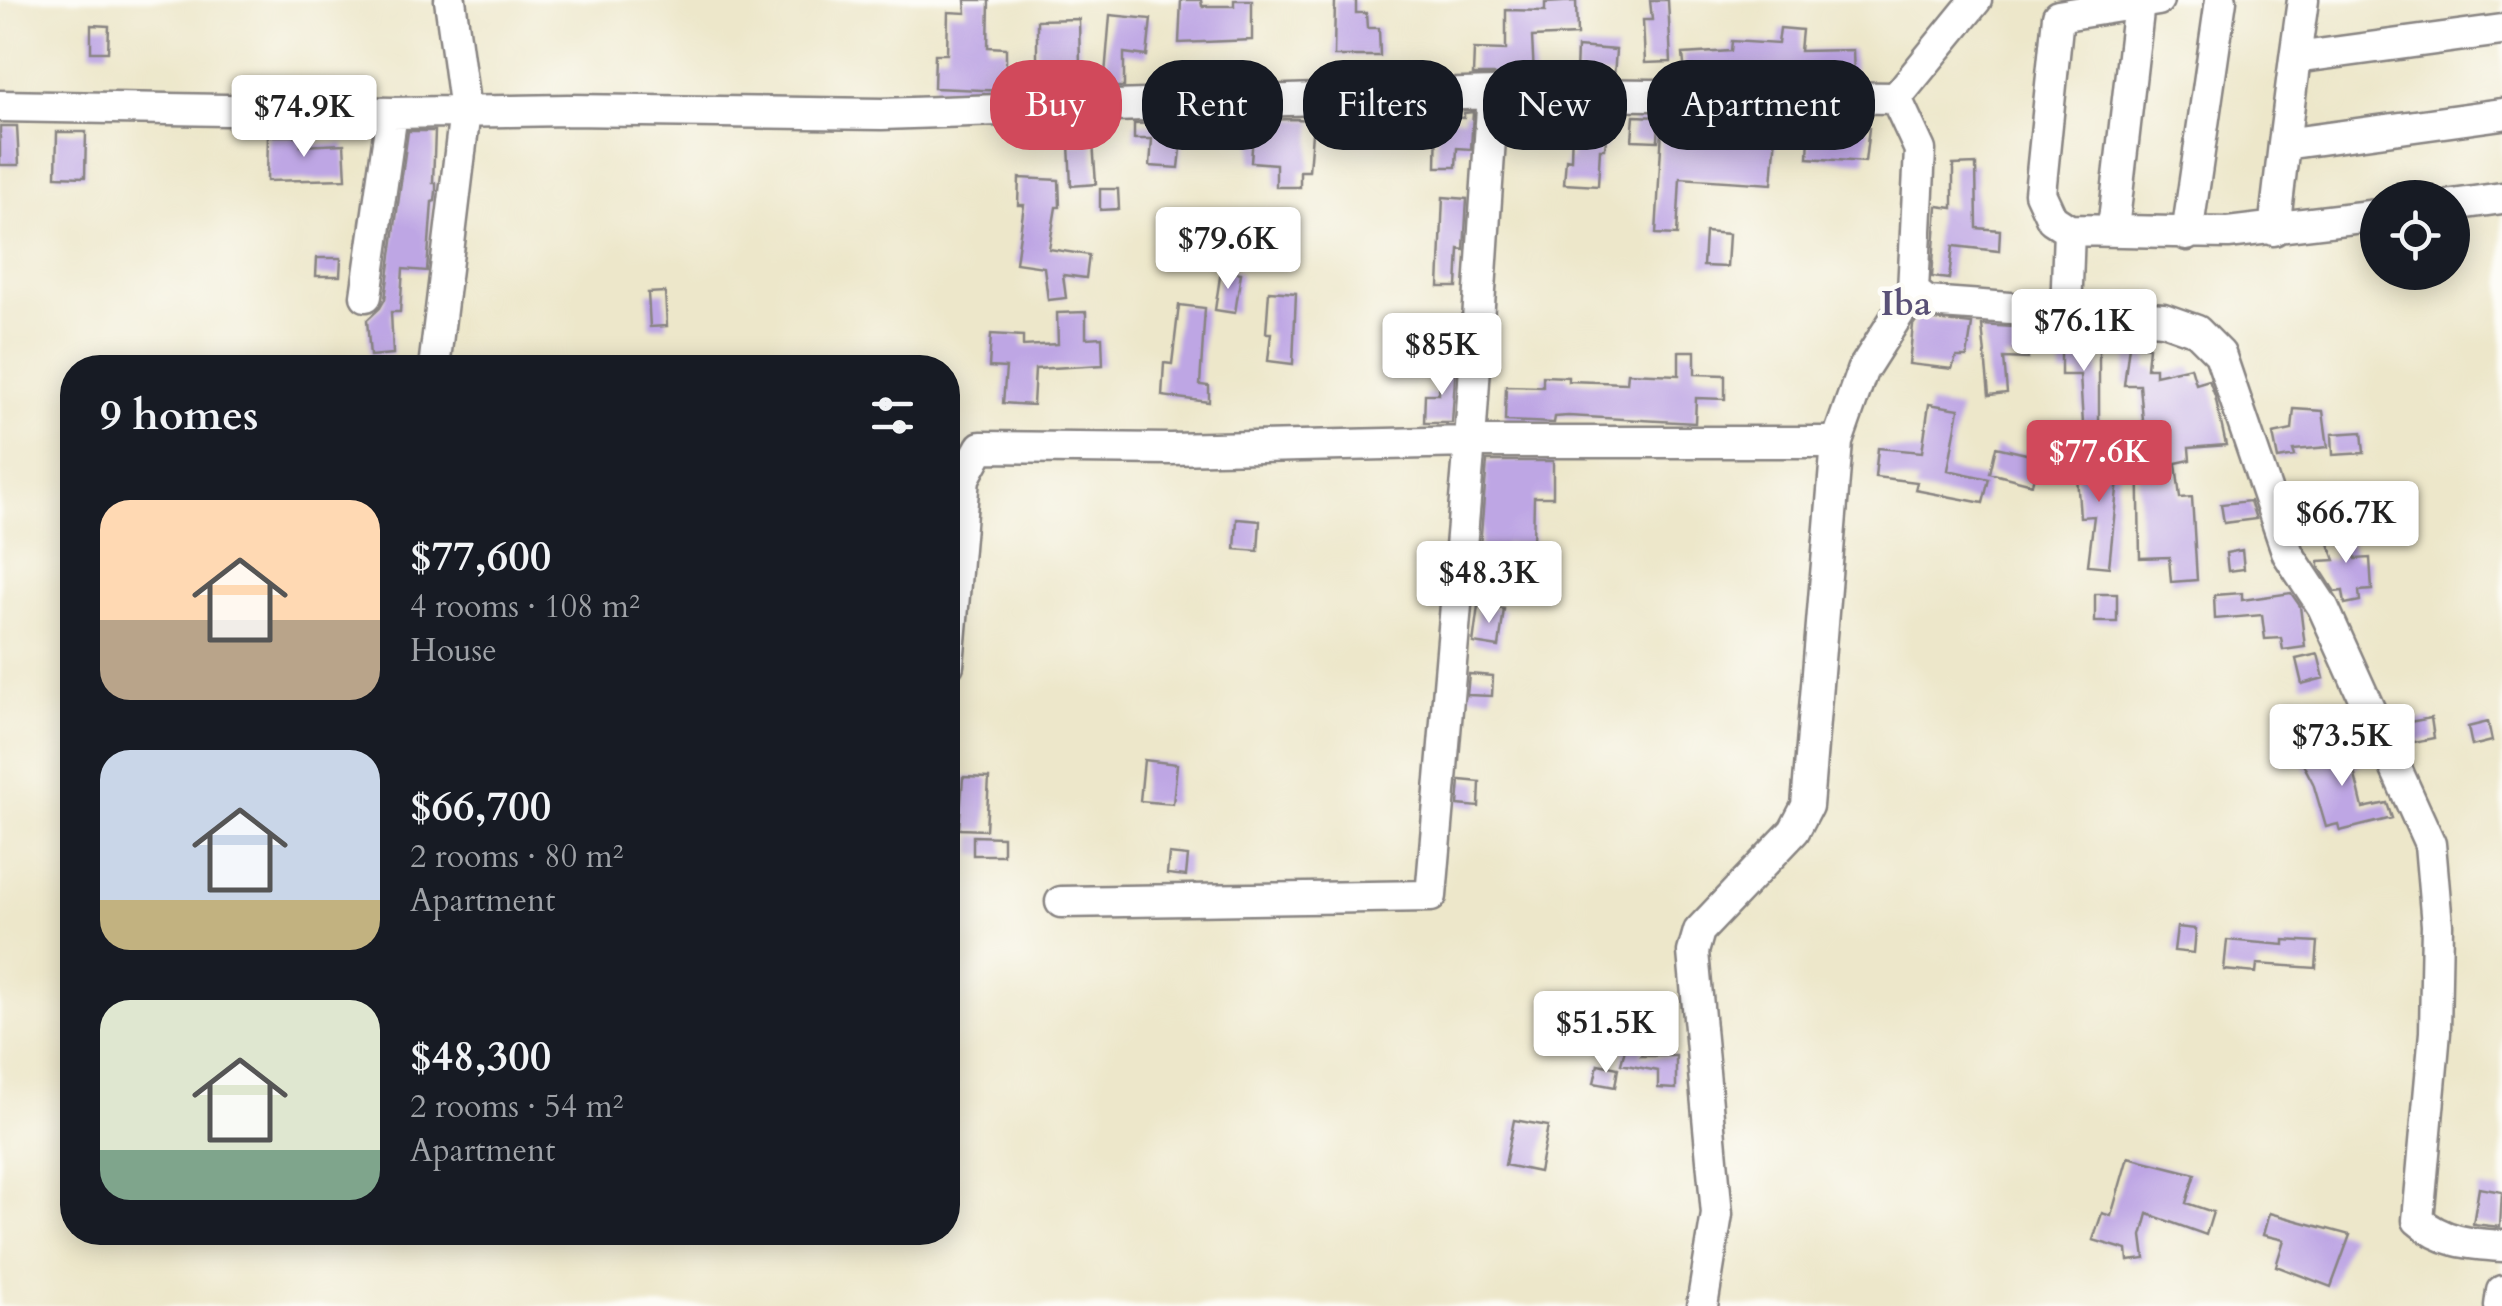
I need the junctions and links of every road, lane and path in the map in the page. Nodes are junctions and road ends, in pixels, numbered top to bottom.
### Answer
1 (450, 0) edge
2 (1976, 0) edge
3 (2221, 0) edge
4 (2303, 0) edge
5 (2148, 2) edge
6 (2502, 30) edge
7 (2295, 58) junction
8 (1483, 94) edge
9 (1627, 95) edge
10 (1896, 98) junction
11 (0, 106) edge
12 (465, 111) junction
13 (392, 113) junction
14 (2502, 114) edge
15 (2284, 144) junction
16 (1490, 150) edge
17 (2502, 198) edge
18 (2470, 202) edge
19 (2360, 218) edge
20 (2113, 229) junction
21 (2069, 230) junction
22 (2274, 230) junction
23 (2187, 235) junction
24 (1913, 290) junction
25 (366, 296) dead end
26 (2066, 312) junction
27 (436, 355) edge
28 (1470, 442) junction
29 (1837, 442) junction
30 (960, 525) edge
31 (1061, 902) dead end
32 (2502, 1246) edge
33 (2502, 1291) edge
34 (1702, 1306) edge
35 (2500, 1306) edge

1 - 12 street
2 - 10 street
3 - 23 street
4 - 7 street
5 - 20 street
5 - 21 street
6 - 7 street
7 - 15 street
8 - 12 street
9 - 10 street
10 - 24 street
11 - 13 street
12 - 13 street
12 - 27 street
13 - 25 street
14 - 15 street
15 - 22 street
16 - 28 street
17 - 18 street
19 - 22 street
20 - 21 street
20 - 23 street
21 - 26 street
22 - 23 street
24 - 26 street
24 - 29 street
26 - 32 street
28 - 29 street
28 - 30 street
28 - 31 street
29 - 34 street
33 - 35 street

